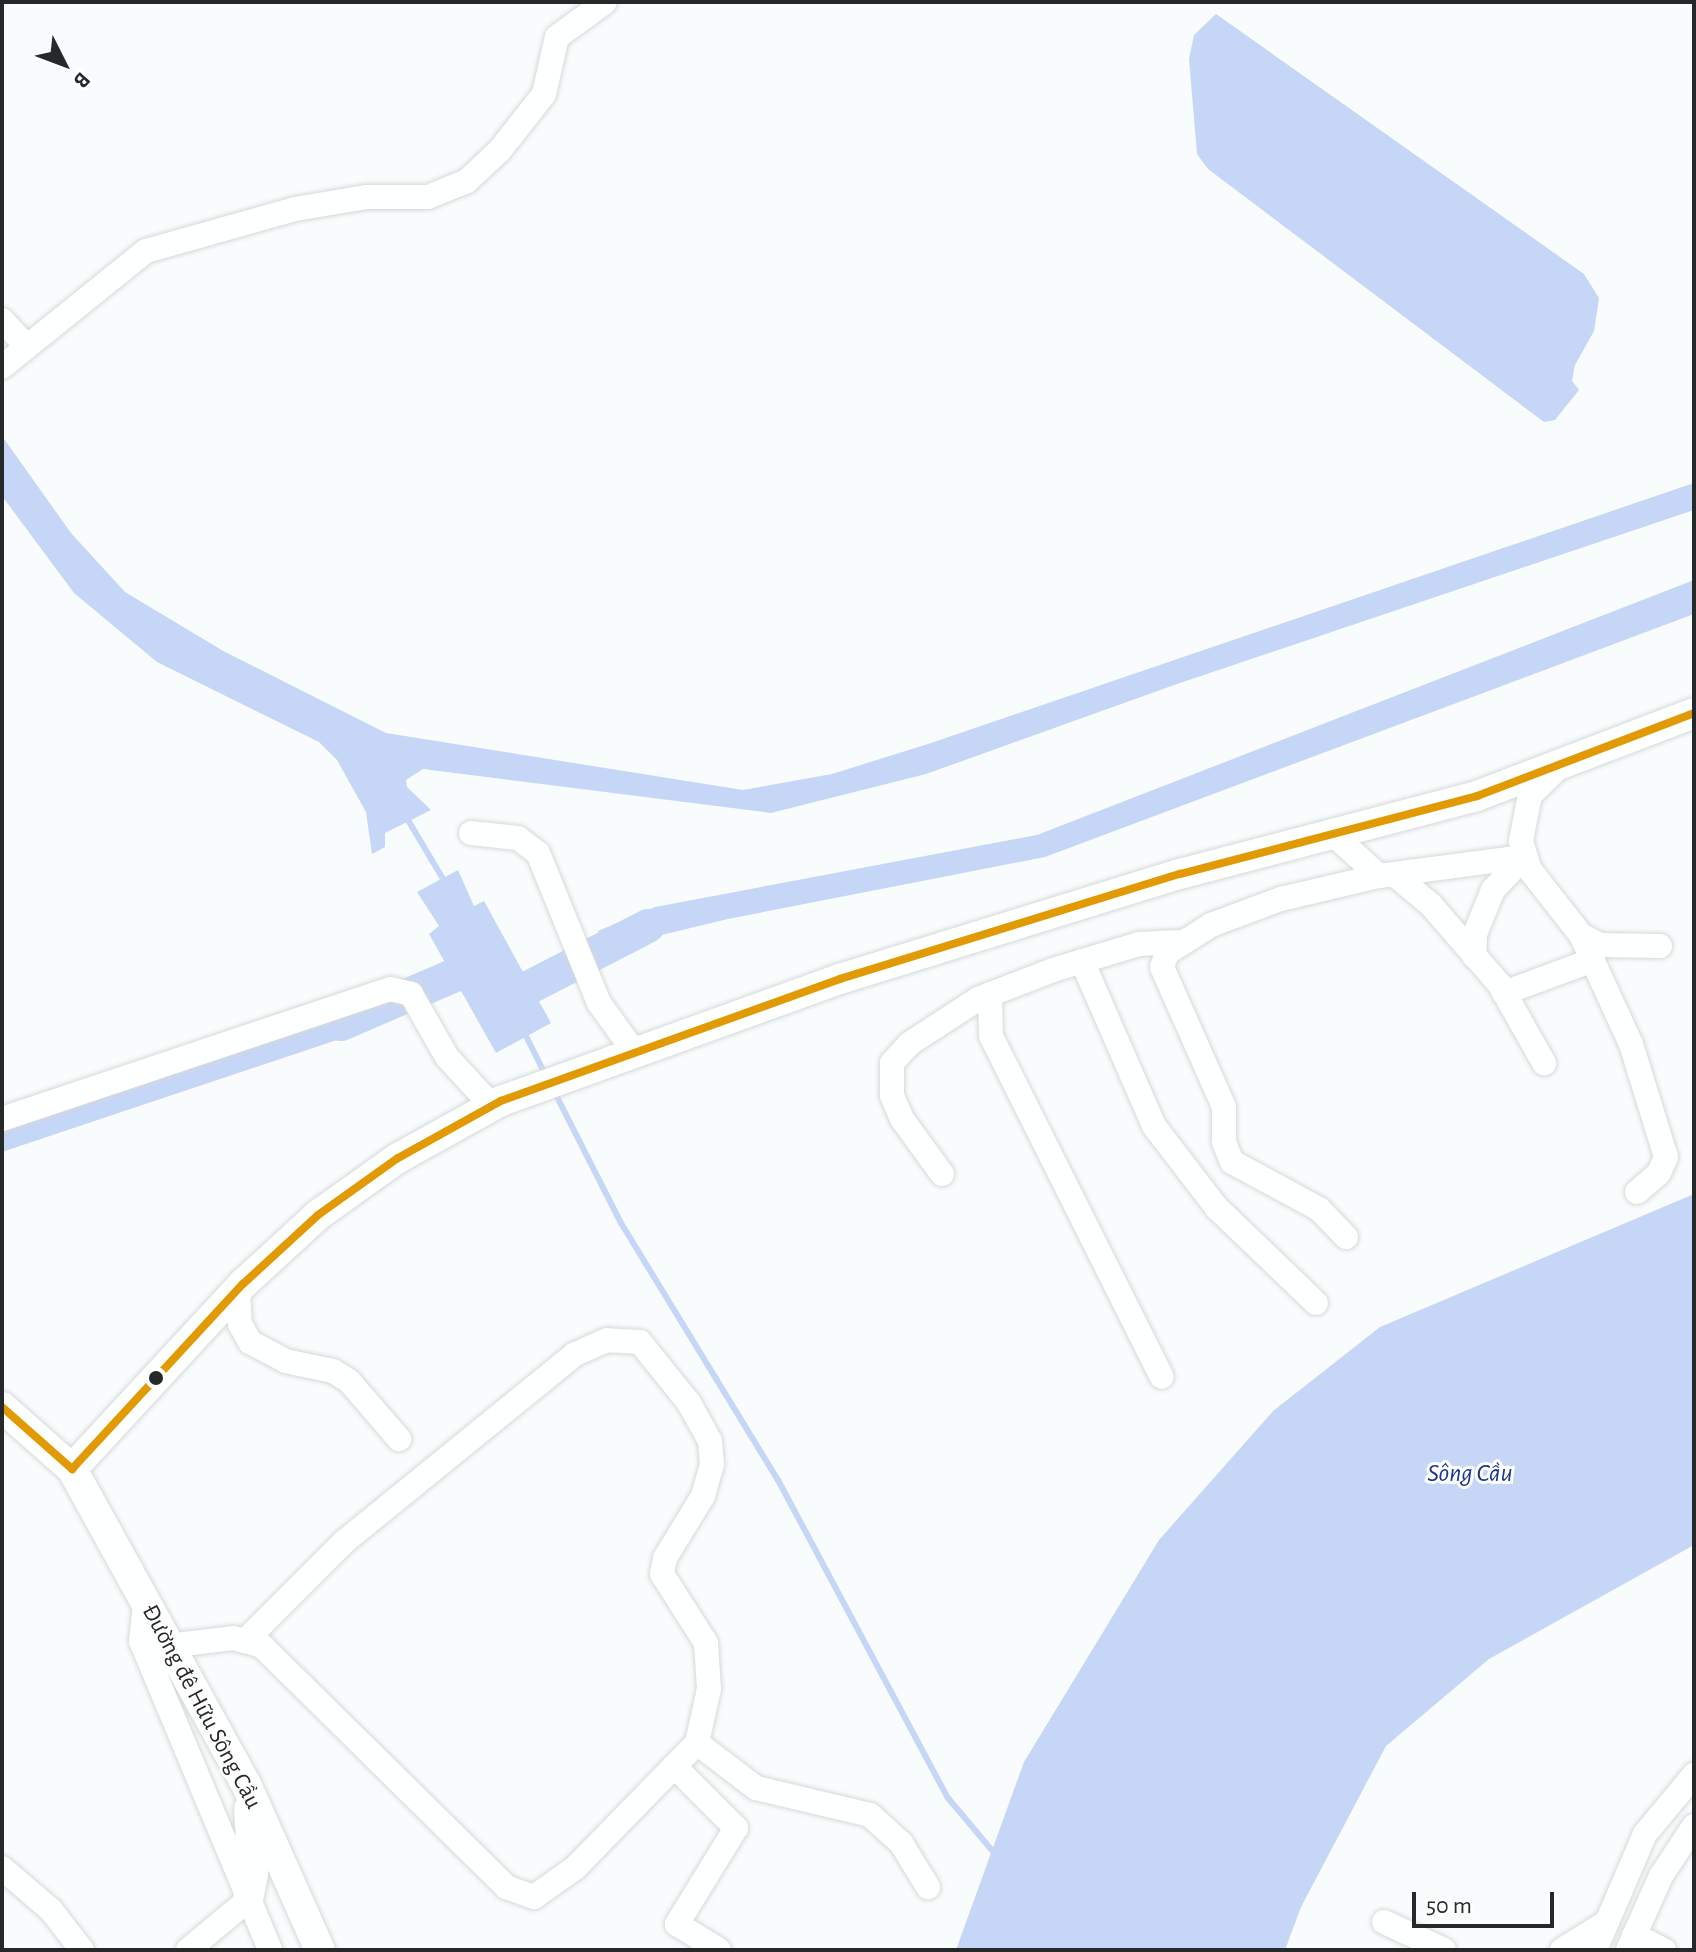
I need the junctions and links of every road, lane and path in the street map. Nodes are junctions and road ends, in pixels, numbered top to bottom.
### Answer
1 (605, 2) edge
2 (2, 320) edge
3 (25, 345) junction
4 (2, 367) edge
5 (1694, 713) edge
6 (1560, 766) junction
7 (471, 833) dead end
8 (1333, 834) junction
9 (1524, 857) junction
10 (1387, 875) junction
11 (1581, 935) junction
12 (1178, 942) junction
13 (1660, 946) dead end
14 (1474, 956) junction
15 (1593, 960) junction
16 (1082, 961) junction
17 (1504, 993) junction
18 (990, 994) junction
19 (635, 1053) junction
20 (1544, 1063) dead end
21 (492, 1106) junction
22 (2, 1119) edge
23 (942, 1174) dead end
24 (1637, 1192) dead end
25 (1346, 1237) dead end
26 (238, 1289) junction
27 (1316, 1303) dead end
28 (1162, 1377) dead end
29 (2, 1407) edge
30 (399, 1439) dead end
31 (72, 1469) junction
32 (145, 1604) junction
33 (245, 1641) junction
34 (168, 1646) junction
35 (697, 1743) junction
36 (674, 1766) junction
37 (1694, 1775) edge
38 (246, 1784) junction
39 (1669, 1802) junction
40 (1694, 1826) edge
41 (2, 1868) edge
42 (1661, 1876) junction
43 (928, 1887) dead end
44 (248, 1900) junction
45 (1384, 1922) dead end
46 (1607, 1922) junction
47 (1631, 1943) edge
48 (82, 1950) edge
49 (188, 1950) edge
50 (270, 1950) edge
51 (320, 1950) edge
52 (719, 1950) edge
53 (1444, 1950) edge
54 (1562, 1950) edge
55 (1595, 1950) edge
56 (1664, 1950) edge

1 - 3 street
2 - 3 street
3 - 4 street
5 - 6 main road
6 - 8 main road
6 - 9 street
7 - 19 street
8 - 10 street
8 - 19 main road
9 - 10 street
9 - 11 street
9 - 14 street
10 - 12 street
10 - 14 street
11 - 13 street
11 - 15 street
12 - 16 street
12 - 25 street
14 - 17 street
15 - 17 street
15 - 24 street
16 - 18 street
16 - 27 street
17 - 20 street
18 - 23 street
18 - 28 street
19 - 21 main road
21 - 22 street
21 - 26 main road
26 - 30 street
26 - 31 main road
29 - 31 main road
31 - 32 main road, Đường đê Hữu Sông Cầu
32 - 34 main road, Đường đê Hữu Sông Cầu
32 - 44 street
33 - 34 street
33 - 35 street
33 - 36 street
34 - 38 main road, Đường đê Hữu Sông Cầu
35 - 36 street
35 - 43 street
36 - 52 street
37 - 39 street
38 - 44 main road
38 - 51 main road, Đường đê Hữu Sông Cầu
39 - 42 street
39 - 46 street
40 - 42 street
41 - 48 street
42 - 47 street
44 - 49 street
44 - 50 street
45 - 53 street
46 - 54 street
46 - 55 street
47 - 56 street

